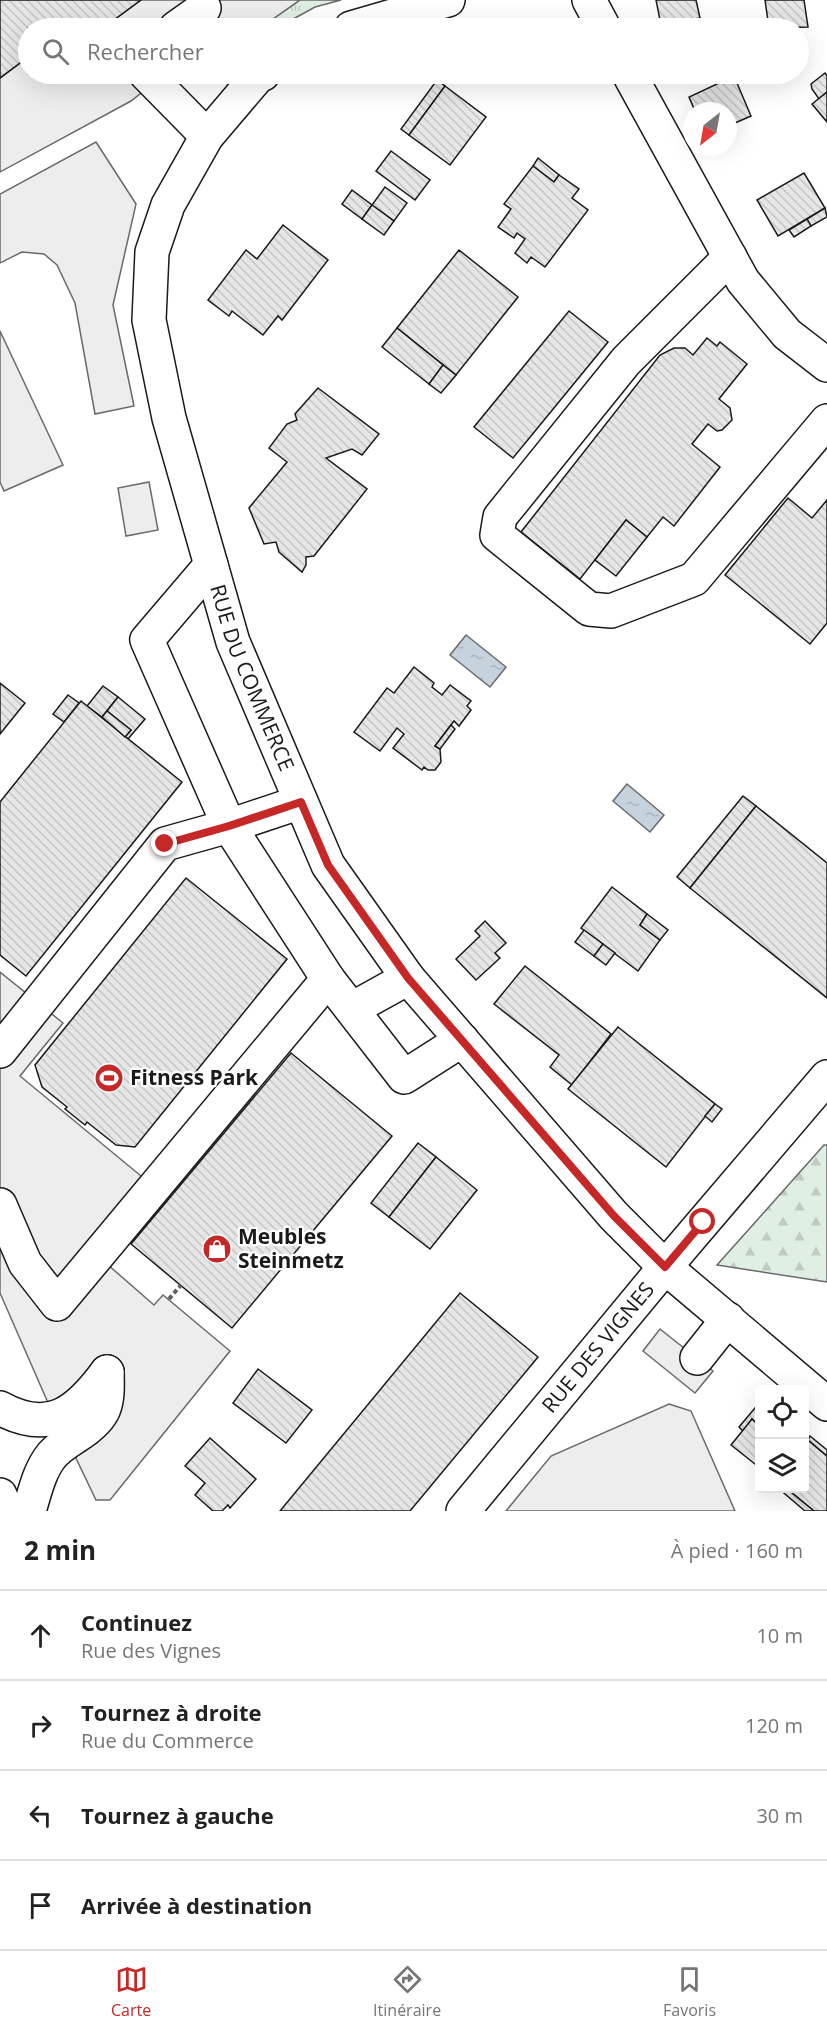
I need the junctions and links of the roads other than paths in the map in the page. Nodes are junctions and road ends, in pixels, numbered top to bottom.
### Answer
1 (448, 0) edge
2 (589, 0) edge
3 (204, 8) dead end
4 (190, 18) edge
5 (386, 18) edge
6 (599, 18) edge
7 (156, 84) edge
8 (251, 84) edge
9 (635, 84) edge
10 (207, 136) junction
11 (730, 257) junction
12 (827, 365) edge
13 (827, 421) edge
14 (212, 565) junction
15 (301, 802) junction
16 (229, 826) junction
17 (408, 978) junction
18 (328, 979) junction
19 (352, 1009) junction
20 (462, 1040) junction
21 (0, 1051) edge
22 (827, 1077) edge
23 (0, 1204) edge
24 (665, 1267) junction
25 (728, 1319) junction
26 (697, 1358) dead end
27 (827, 1404) edge
28 (0, 1408) edge
29 (0, 1495) edge
30 (7, 1511) edge
31 (29, 1511) edge
32 (463, 1511) edge

1 - 5 street
2 - 6 street
3 - 4 street
7 - 10 street
8 - 10 street, RUE DU COMMERCE
9 - 11 street
10 - 14 street, RUE DU COMMERCE
11 - 12 street
11 - 13 street
14 - 15 street, RUE DU COMMERCE
14 - 16 street
15 - 16 street
15 - 17 street, RUE DU COMMERCE
16 - 18 street
16 - 21 street
17 - 19 street
17 - 20 street, RUE DU COMMERCE
18 - 19 street
18 - 23 street
19 - 20 street
20 - 24 street, RUE DU COMMERCE
22 - 24 street, RUE DES VIGNES
24 - 25 street, RUE DU COMMERCE
24 - 32 street, RUE DES VIGNES
25 - 26 street
25 - 27 street, RUE DU COMMERCE
28 - 31 street
29 - 30 street

